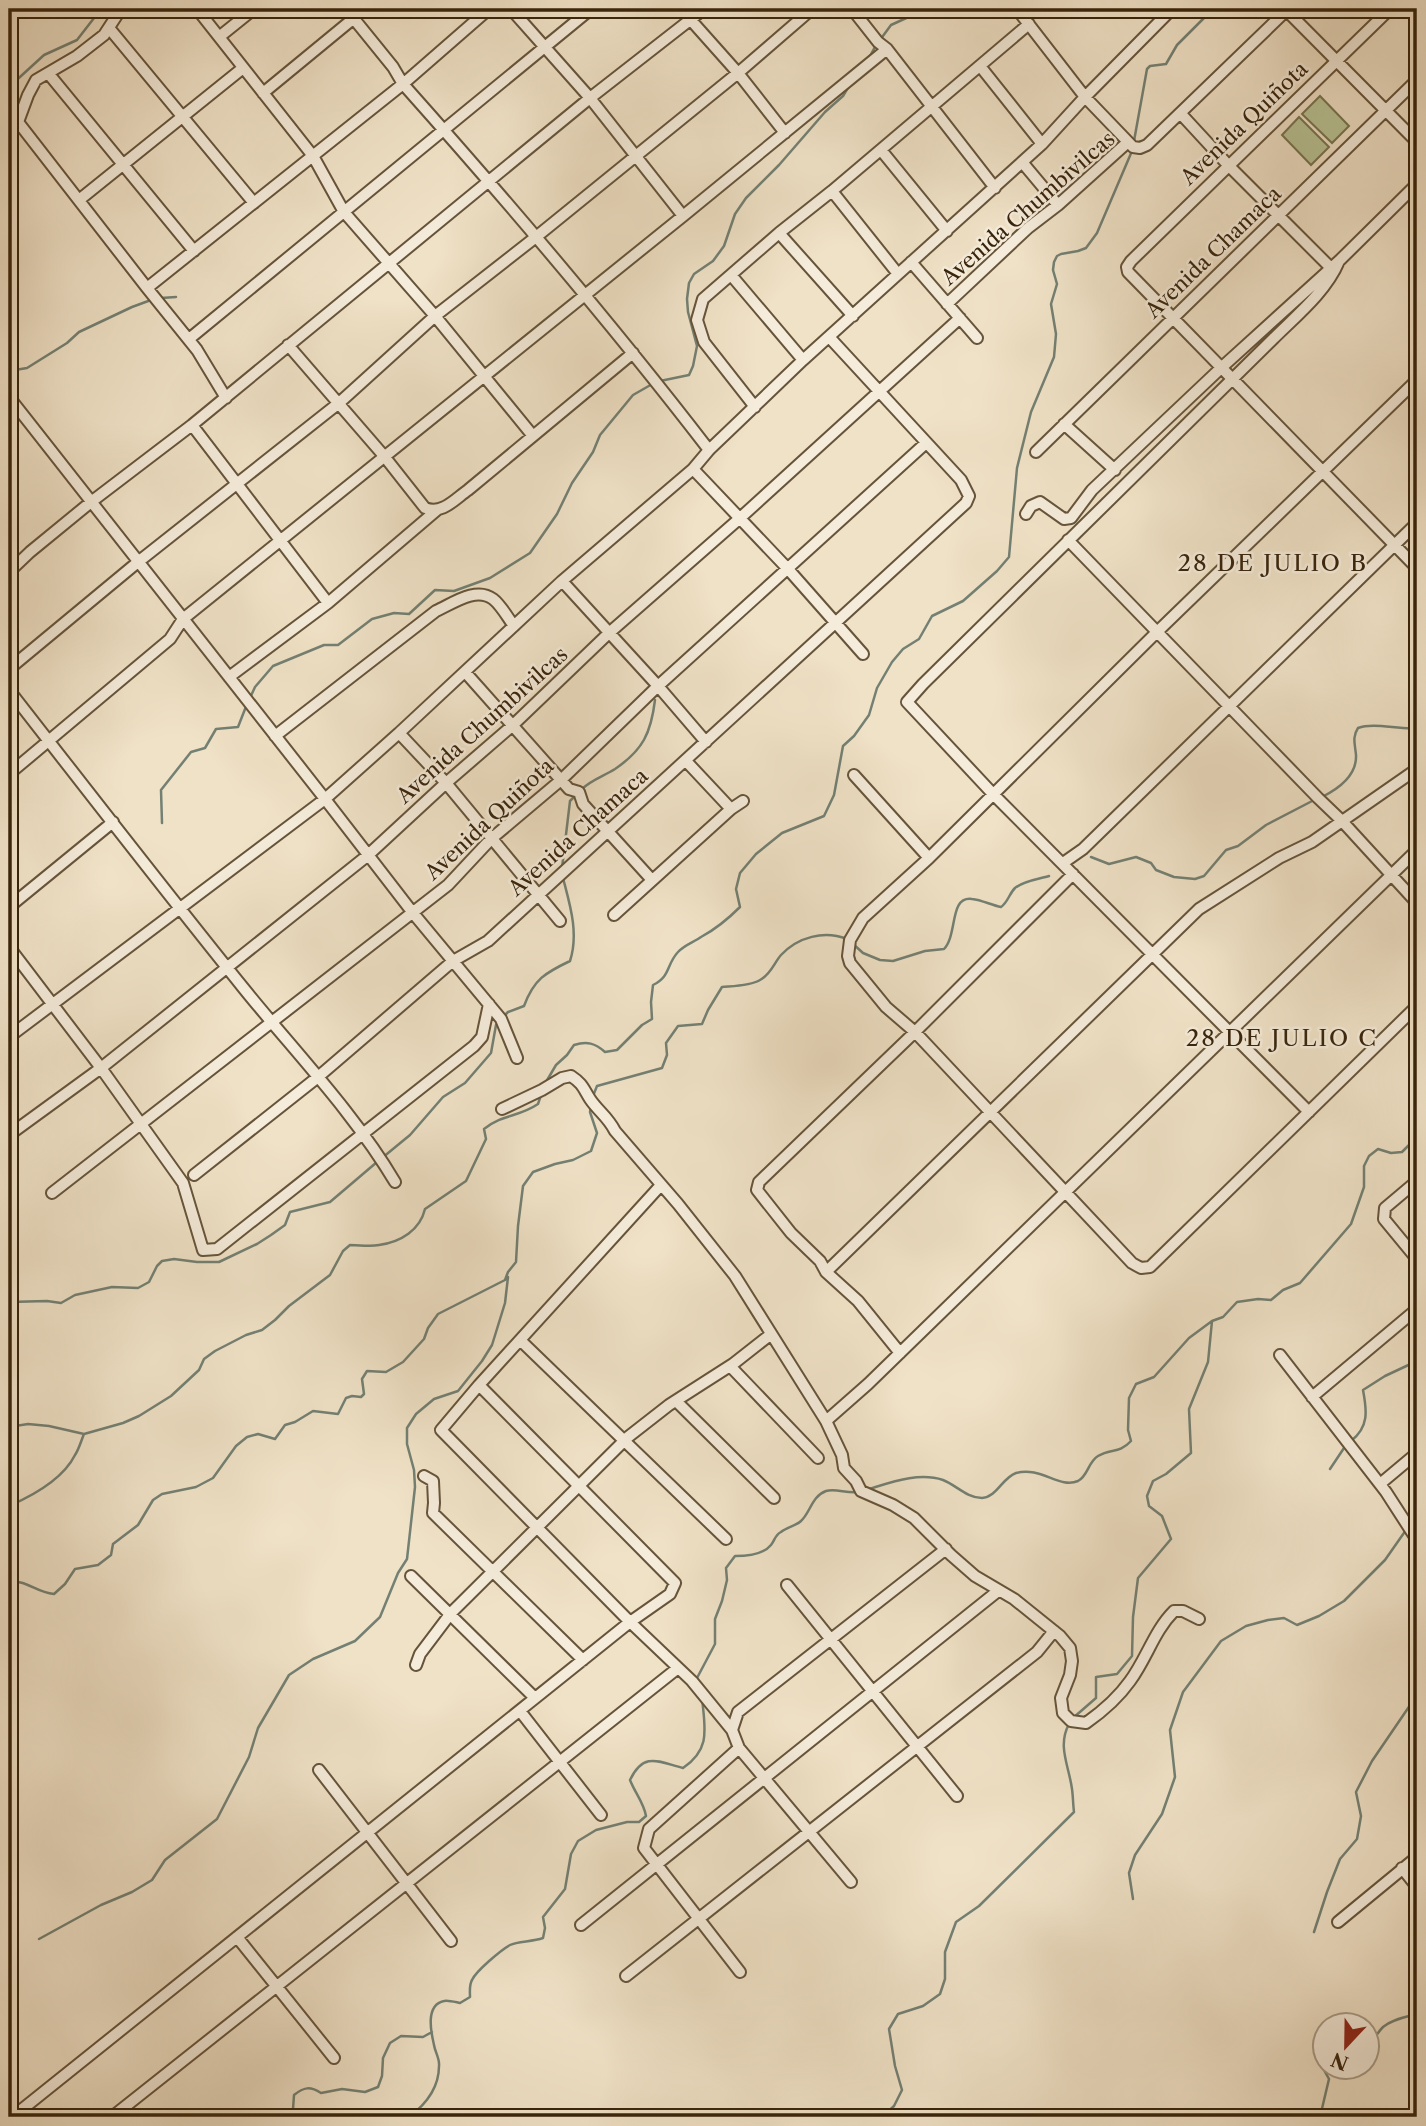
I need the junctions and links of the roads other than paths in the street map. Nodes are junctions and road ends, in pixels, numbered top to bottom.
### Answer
1 (121, 9) edge
2 (197, 9) edge
3 (254, 9) edge
4 (346, 9) edge
5 (365, 9) edge
6 (489, 9) edge
7 (511, 9) edge
8 (591, 9) edge
9 (681, 9) edge
10 (704, 9) edge
11 (812, 9) edge
12 (852, 9) edge
13 (1017, 9) edge
14 (1172, 9) edge
15 (1286, 9) edge
16 (1390, 9) edge
17 (353, 18) junction
18 (691, 20) junction
19 (1030, 24) junction
20 (109, 28) junction
21 (219, 37) junction
22 (544, 47) junction
23 (887, 50) junction
24 (1335, 61) junction
25 (980, 66) junction
26 (243, 68) junction
27 (48, 73) junction
28 (738, 73) junction
29 (1417, 80) edge
30 (403, 84) junction
31 (262, 93) junction
32 (1084, 97) junction
33 (590, 98) junction
34 (932, 107) junction
35 (1386, 111) junction
36 (1181, 114) junction
37 (183, 117) junction
38 (443, 130) junction
39 (785, 133) junction
40 (1128, 142) junction
41 (1417, 142) edge
42 (1042, 145) junction
43 (881, 150) junction
44 (313, 156) junction
45 (635, 156) junction
46 (1022, 162) junction
47 (123, 164) junction
48 (1228, 166) junction
49 (489, 182) junction
50 (1417, 184) edge
51 (995, 188) junction
52 (832, 191) junction
53 (79, 200) junction
54 (254, 203) junction
55 (1058, 205) junction
56 (344, 212) junction
57 (1278, 215) junction
58 (683, 216) junction
59 (947, 231) junction
60 (779, 233) junction
61 (536, 237) junction
62 (194, 251) junction
63 (911, 262) junction
64 (389, 264) junction
65 (1335, 265) junction
66 (898, 274) junction
67 (732, 275) junction
68 (147, 288) junction
69 (585, 295) junction
70 (947, 303) junction
71 (435, 316) junction
72 (853, 316) junction
73 (960, 318) junction
74 (1172, 318) junction
75 (830, 338) junction
76 (977, 338) dead end
77 (189, 339) junction
78 (288, 345) junction
79 (633, 353) junction
80 (803, 360) junction
81 (1221, 368) junction
82 (484, 377) junction
83 (1233, 379) junction
84 (1417, 380) edge
85 (879, 390) junction
86 (9, 397) edge
87 (226, 398) junction
88 (338, 403) junction
89 (755, 407) junction
90 (1064, 424) junction
91 (192, 425) junction
92 (533, 436) junction
93 (926, 443) junction
94 (709, 450) junction
95 (1036, 452) dead end
96 (384, 456) junction
97 (693, 469) junction
98 (1115, 470) junction
99 (1323, 471) junction
100 (238, 484) junction
101 (91, 502) junction
102 (437, 510) junction
103 (1026, 514) dead end
104 (739, 519) junction
105 (1417, 523) edge
106 (1068, 540) junction
107 (281, 541) junction
108 (1395, 544) junction
109 (138, 562) junction
110 (1417, 568) edge
111 (788, 569) junction
112 (9, 572) edge
113 (562, 581) junction
114 (328, 603) junction
115 (183, 619) junction
116 (837, 622) junction
117 (514, 626) junction
118 (1157, 632) junction
119 (609, 633) junction
120 (863, 654) dead end
121 (9, 669) edge
122 (465, 672) junction
123 (229, 677) junction
124 (658, 686) junction
125 (9, 690) edge
126 (1230, 707) junction
127 (513, 725) junction
128 (399, 733) junction
129 (275, 736) junction
130 (49, 741) junction
131 (706, 742) junction
132 (686, 761) junction
133 (1417, 769) edge
134 (9, 774) edge
135 (854, 775) dead end
136 (561, 780) junction
137 (446, 783) junction
138 (993, 794) junction
139 (325, 799) junction
140 (743, 801) dead end
141 (731, 809) junction
142 (1342, 821) junction
143 (113, 822) junction
144 (608, 832) junction
145 (491, 839) junction
146 (1417, 850) edge
147 (367, 856) junction
148 (929, 858) junction
149 (1063, 863) junction
150 (1073, 874) junction
151 (1391, 876) junction
152 (652, 880) junction
153 (537, 895) junction
154 (1417, 903) edge
155 (9, 907) edge
156 (180, 908) junction
157 (413, 913) junction
158 (614, 915) dead end
159 (560, 921) dead end
160 (9, 947) edge
161 (1152, 954) junction
162 (453, 961) junction
163 (227, 967) junction
164 (52, 1004) junction
165 (489, 1004) junction
166 (1417, 1006) edge
167 (271, 1022) junction
168 (915, 1032) junction
169 (1230, 1032) junction
170 (9, 1037) edge
171 (517, 1058) dead end
172 (101, 1068) junction
173 (317, 1077) junction
174 (502, 1109) dead end
175 (989, 1112) junction
176 (1309, 1112) junction
177 (141, 1123) junction
178 (362, 1134) junction
179 (9, 1135) edge
180 (194, 1175) dead end
181 (1417, 1181) edge
182 (395, 1182) dead end
183 (661, 1185) junction
184 (1065, 1192) junction
185 (52, 1193) dead end
186 (1417, 1259) edge
187 (826, 1272) junction
188 (1417, 1309) edge
189 (770, 1335) junction
190 (520, 1340) junction
191 (900, 1353) junction
192 (1280, 1355) dead end
193 (730, 1366) junction
194 (479, 1385) junction
195 (1312, 1397) junction
196 (676, 1401) junction
197 (826, 1421) junction
198 (624, 1441) junction
199 (1417, 1453) edge
200 (818, 1458) dead end
201 (424, 1476) dead end
202 (1380, 1484) junction
203 (579, 1486) junction
204 (774, 1498) dead end
205 (537, 1528) junction
206 (726, 1539) dead end
207 (1417, 1540) edge
208 (946, 1549) junction
209 (493, 1572) junction
210 (411, 1576) dead end
211 (787, 1585) dead end
212 (998, 1591) junction
213 (450, 1614) junction
214 (1199, 1619) dead end
215 (630, 1622) junction
216 (1055, 1631) junction
217 (830, 1639) junction
218 (583, 1660) junction
219 (416, 1665) dead end
220 (678, 1668) junction
221 (873, 1692) junction
222 (535, 1698) junction
223 (520, 1711) junction
224 (732, 1730) junction
225 (917, 1747) junction
226 (739, 1748) junction
227 (560, 1762) junction
228 (319, 1770) dead end
229 (765, 1778) junction
230 (957, 1796) dead end
231 (601, 1815) dead end
232 (809, 1832) junction
233 (367, 1833) junction
234 (1417, 1857) edge
235 (657, 1865) junction
236 (1402, 1868) junction
237 (850, 1882) dead end
238 (407, 1884) junction
239 (1417, 1887) edge
240 (699, 1919) junction
241 (1338, 1922) dead end
242 (581, 1925) dead end
243 (237, 1937) junction
244 (452, 1941) dead end
245 (740, 1972) dead end
246 (626, 1976) dead end
247 (277, 1986) junction
248 (334, 2058) dead end
249 (9, 2117) edge
250 (112, 2117) edge

1 - 20 street
2 - 21 street
3 - 21 street
4 - 17 street
5 - 17 street
6 - 30 street
7 - 22 street
8 - 22 street
9 - 18 street
10 - 18 street
11 - 28 street
12 - 23 street
13 - 19 street
14 - 32 street
15 - 24 street
15 - 36 street, Avenida Chumbivilcas
16 - 24 street, Avenida Quiñota
17 - 30 street
17 - 31 street
18 - 28 street
18 - 33 street
19 - 25 street
19 - 32 street
20 - 27 street
20 - 37 street
21 - 26 street
22 - 33 street
22 - 38 street
23 - 34 street
23 - 39 street
24 - 35 street
24 - 48 street, Avenida Quiñota
25 - 34 street
25 - 42 street
26 - 31 street
26 - 37 street
27 - 47 street
27 - 53 street
28 - 39 street
28 - 45 street
29 - 35 street, Avenida Chamaca
30 - 38 street
30 - 44 street
31 - 44 street
32 - 40 street
32 - 42 street
33 - 45 street
33 - 49 street
34 - 43 street
34 - 51 street
35 - 41 street
35 - 57 street, Avenida Chamaca
36 - 40 street, Avenida Chumbivilcas
36 - 48 street
37 - 47 street
37 - 54 street
38 - 49 street
38 - 56 street
39 - 58 street
40 - 55 street, Avenida Chumbivilcas
42 - 46 street
43 - 52 street
43 - 59 street
44 - 54 street
44 - 56 street
45 - 58 street
45 - 61 street
46 - 51 street
46 - 55 street
47 - 53 street
47 - 62 street
48 - 57 street
48 - 74 street, Avenida Quiñota
49 - 61 street
49 - 64 street
50 - 65 street
51 - 59 street
52 - 60 street
52 - 66 street
53 - 68 street
54 - 62 street
55 - 70 street, Avenida Chumbivilcas
56 - 64 street
56 - 77 street
57 - 65 street
57 - 74 street, Avenida Chamaca
58 - 69 street
59 - 63 street
60 - 67 street
60 - 72 street
61 - 69 street
61 - 71 street
62 - 68 street
63 - 66 street
63 - 70 street
64 - 71 street
64 - 78 street
65 - 81 street
65 - 83 street
66 - 72 street
67 - 80 street
67 - 89 street
68 - 77 street
69 - 79 street
69 - 82 street
70 - 73 street
71 - 82 street
71 - 88 street
72 - 75 street
73 - 76 street
73 - 85 street, Avenida Chumbivilcas
74 - 81 street
74 - 90 street, Avenida Chamaca
75 - 80 street
75 - 85 street
77 - 87 street
78 - 87 street
78 - 88 street
79 - 92 street
79 - 94 street
80 - 89 street
81 - 83 street
81 - 98 street
82 - 92 street
82 - 96 street
83 - 99 street
83 - 106 street
84 - 99 street
85 - 93 street
85 - 104 street, Avenida Chumbivilcas
86 - 101 street
87 - 91 street
88 - 96 street
88 - 100 street
89 - 94 street
90 - 95 street, Avenida Chamaca
90 - 98 street
91 - 100 street
91 - 101 street
92 - 102 street
93 - 111 street, Avenida Quiñota
93 - 116 street, Avenida Chamaca
94 - 97 street
96 - 102 street
96 - 107 street
97 - 104 street
97 - 113 street
98 - 103 street
99 - 108 street
99 - 118 street
100 - 107 street
100 - 109 street
101 - 109 street
101 - 112 street
102 - 114 street
104 - 111 street
104 - 119 street, Avenida Chumbivilcas
105 - 108 street
106 - 118 street
106 - 138 street
107 - 114 street
107 - 115 street
108 - 110 street
108 - 126 street
109 - 115 street
109 - 121 street
111 - 116 street
111 - 124 street, Avenida Quiñota
113 - 117 street
113 - 119 street
114 - 123 street
115 - 123 street
115 - 130 street
116 - 120 street
116 - 131 street, Avenida Chamaca
117 - 122 street
117 - 129 street
118 - 126 street
118 - 138 street
119 - 124 street
119 - 127 street, Avenida Chumbivilcas
122 - 127 street
122 - 128 street
123 - 129 street
124 - 131 street
124 - 136 street, Avenida Quiñota
125 - 130 street
126 - 142 street
126 - 149 street
127 - 136 street
127 - 137 street, Avenida Chumbivilcas
128 - 137 street
128 - 139 street
129 - 139 street
130 - 134 street
130 - 143 street
131 - 132 street, Avenida Chamaca
132 - 141 street
132 - 144 street, Avenida Chamaca
133 - 142 street
135 - 148 street
136 - 144 street
136 - 145 street, Avenida Quiñota
137 - 145 street
137 - 147 street, Avenida Chumbivilcas
138 - 148 street
138 - 149 street
139 - 147 street
139 - 156 street
140 - 141 street
141 - 152 street
142 - 151 street
142 - 161 street
143 - 155 street
143 - 156 street
144 - 152 street
144 - 153 street, Avenida Chamaca
145 - 153 street
145 - 157 street, Avenida Quiñota
146 - 151 street
147 - 157 street
147 - 163 street, Avenida Chumbivilcas
148 - 168 street
149 - 150 street
150 - 161 street
150 - 168 street
151 - 154 street
151 - 169 street
152 - 158 street
153 - 159 street
153 - 162 street, Avenida Chamaca
156 - 163 street
156 - 164 street
157 - 162 street
157 - 167 street, Avenida Quiñota
160 - 164 street
161 - 169 street
161 - 175 street
162 - 165 street
162 - 173 street, Avenida Chamaca
163 - 167 street
163 - 172 street, Avenida Chumbivilcas
164 - 170 street
164 - 172 street
165 - 171 street
165 - 178 street
166 - 176 street
167 - 173 street
167 - 177 street, Avenida Quiñota
168 - 175 street
168 - 187 street
169 - 176 street
169 - 184 street
172 - 177 street
172 - 179 street, Avenida Chumbivilcas
173 - 178 street
173 - 180 street, Avenida Chamaca
174 - 183 street
175 - 184 street
175 - 187 street
176 - 184 street
177 - 178 street
177 - 185 street, Avenida Quiñota
178 - 182 street
181 - 186 street
183 - 189 street
183 - 190 street
184 - 191 street
187 - 191 street
188 - 195 street
189 - 193 street
189 - 197 street
190 - 194 street
190 - 198 street
191 - 197 street
192 - 195 street
193 - 196 street
193 - 200 street
194 - 203 street
194 - 205 street
195 - 202 street
196 - 198 street
196 - 204 street
197 - 208 street
198 - 203 street
198 - 206 street
199 - 202 street
201 - 209 street
202 - 207 street
203 - 205 street
203 - 215 street
205 - 209 street
205 - 215 street
208 - 212 street
208 - 217 street
209 - 213 street
209 - 218 street
210 - 213 street
211 - 217 street
212 - 216 street
212 - 221 street
213 - 219 street
213 - 222 street
214 - 216 street
215 - 218 street
215 - 220 street
216 - 225 street
217 - 221 street
217 - 224 street
218 - 222 street
220 - 224 street
220 - 227 street
221 - 225 street
221 - 229 street
222 - 223 street
223 - 227 street
223 - 233 street
224 - 226 street
225 - 230 street
225 - 232 street
226 - 229 street
226 - 235 street
227 - 231 street
227 - 238 street
228 - 233 street
229 - 232 street
229 - 235 street
232 - 237 street
232 - 240 street
233 - 238 street
233 - 243 street
234 - 236 street
235 - 240 street
235 - 242 street
236 - 239 street
236 - 241 street
238 - 244 street
238 - 247 street
240 - 245 street
240 - 246 street
243 - 247 street
243 - 249 street
247 - 248 street
247 - 250 street

